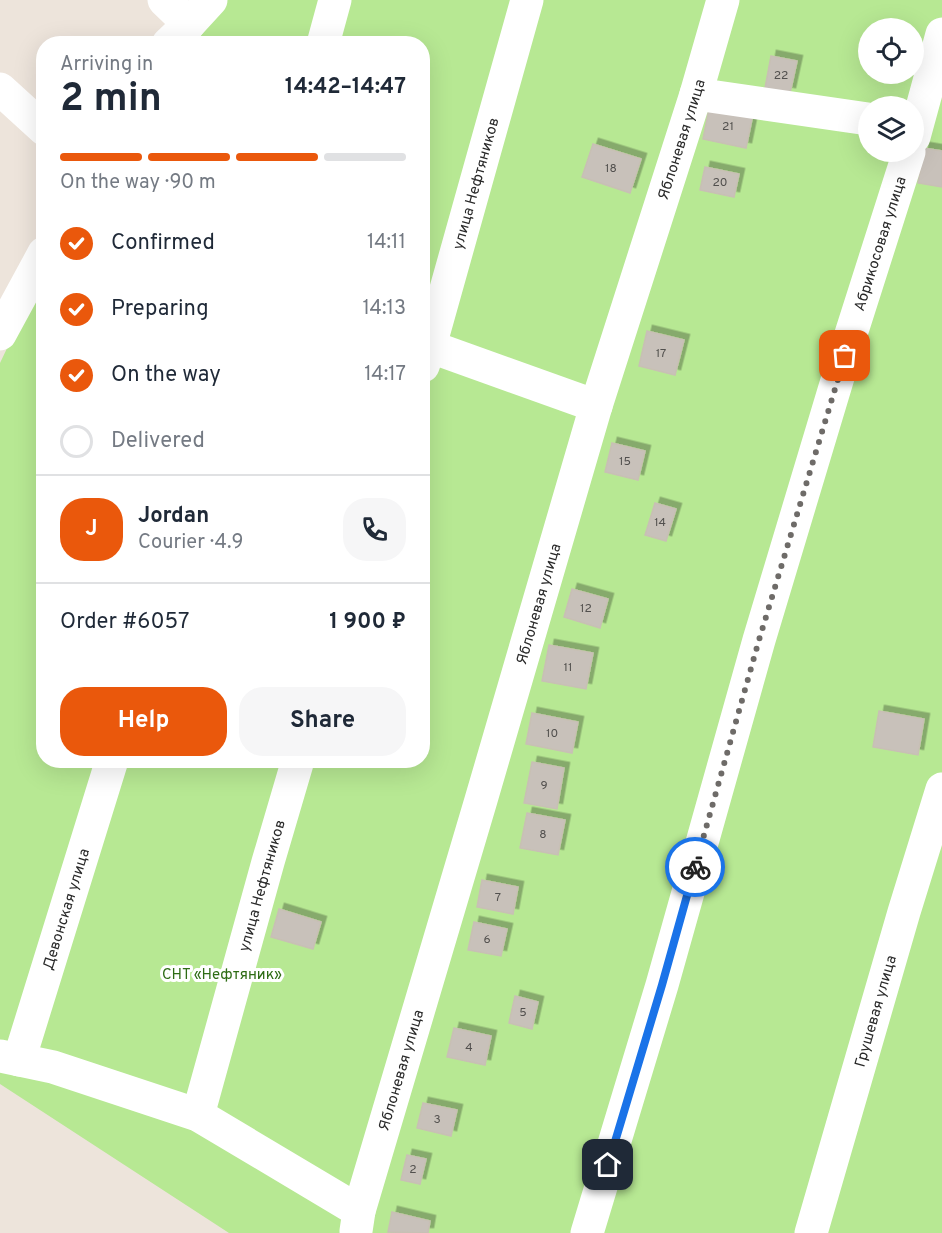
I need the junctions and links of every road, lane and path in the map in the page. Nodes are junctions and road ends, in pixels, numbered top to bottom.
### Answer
1 (164, 0) edge
2 (211, 0) edge
3 (335, 0) edge
4 (527, 0) edge
5 (723, 0) edge
6 (178, 34) edge
7 (942, 34) edge
8 (325, 36) edge
9 (0, 89) edge
10 (696, 94) junction
11 (924, 112) edge
12 (858, 118) edge
13 (36, 122) edge
14 (909, 162) edge
15 (36, 267) edge
16 (0, 332) edge
17 (430, 335) edge
18 (430, 354) edge
19 (596, 406) junction
20 (109, 768) edge
21 (296, 768) edge
22 (942, 789) edge
23 (9, 1058) edge
24 (198, 1115) junction
25 (357, 1222) edge
26 (587, 1233) edge
27 (811, 1233) edge

1 - 6 street
2 - 6 street
3 - 8 street
4 - 17 street, улица Нефтяников
5 - 10 street, Яблоневая улица
7 - 11 street, Абрикосовая улица
9 - 13 street
10 - 12 street
10 - 19 street, Яблоневая улица
14 - 26 street, Абрикосовая улица
15 - 16 street
18 - 19 street
19 - 25 street, Яблоневая улица
20 - 23 street, Девонская улица
21 - 24 street, улица Нефтяников
22 - 27 street, Грушевая улица
23 - 24 street
24 - 25 street

